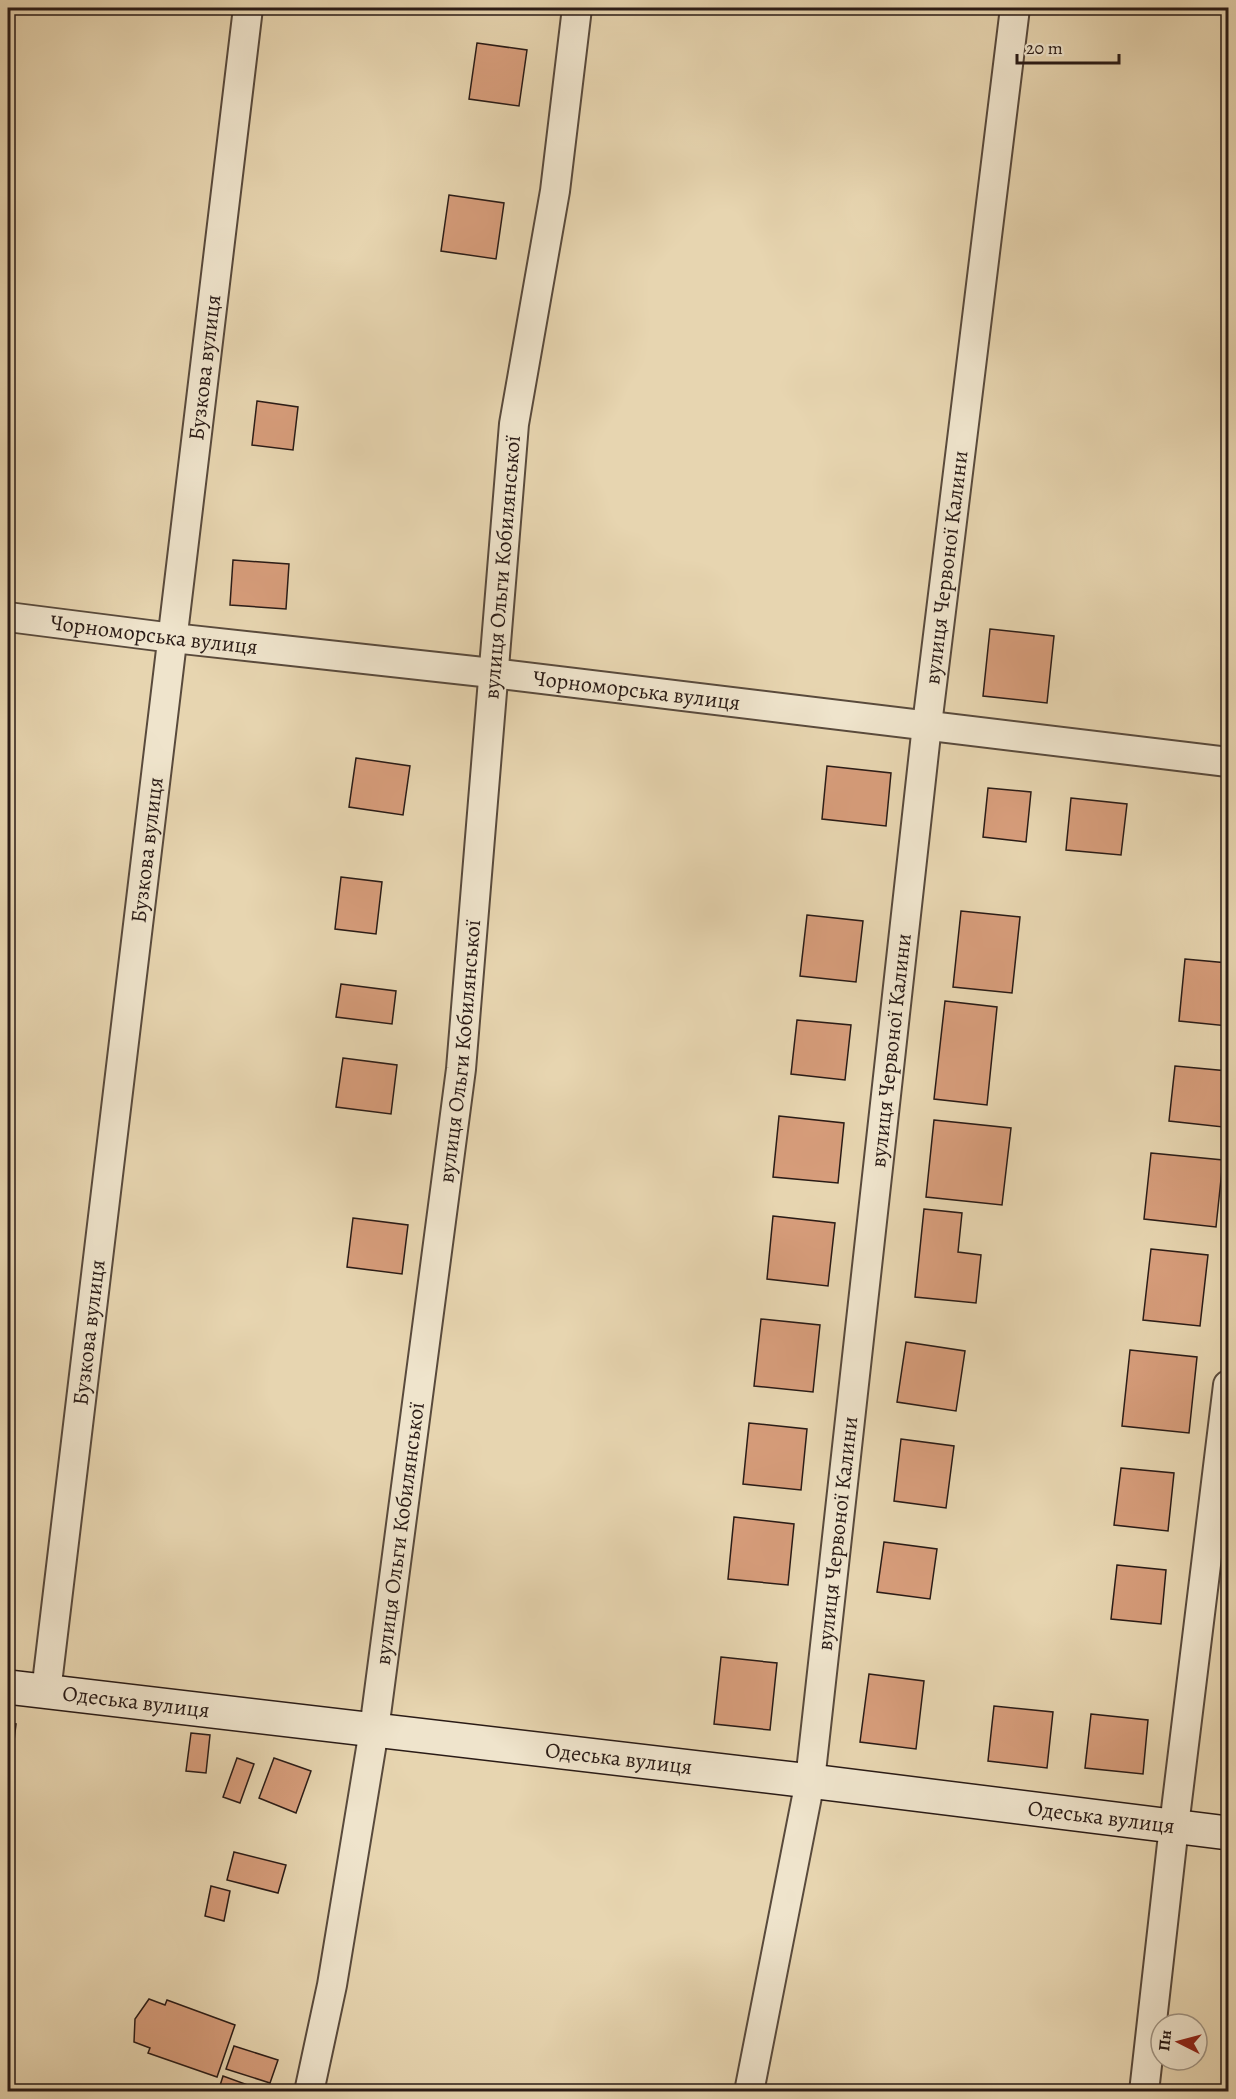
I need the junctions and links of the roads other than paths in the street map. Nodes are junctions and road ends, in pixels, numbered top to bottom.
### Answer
1 (248, 8) edge
2 (577, 8) edge
3 (1015, 8) edge
4 (8, 617) edge
5 (172, 638) junction
6 (492, 673) junction
7 (927, 725) junction
8 (1228, 762) edge
9 (1228, 1385) edge
10 (8, 1687) edge
11 (46, 1692) junction
12 (374, 1730) junction
13 (810, 1781) junction
14 (1174, 1826) junction
15 (1228, 1833) edge
16 (309, 2091) edge
17 (749, 2091) edge
18 (1144, 2091) edge

1 - 5 street, Бузкова вулиця
2 - 6 street, вулиця Ольги Кобилянської
3 - 7 street, вулиця Червоної Калини
4 - 5 street, Чорноморська вулиця
5 - 6 street, Чорноморська вулиця
5 - 11 street, Бузкова вулиця
6 - 7 street, Чорноморська вулиця
6 - 12 street, вулиця Ольги Кобилянської
7 - 8 street, Чорноморська вулиця
7 - 13 street, вулиця Червоної Калини
9 - 14 street
10 - 11 street, Одеська вулиця
11 - 12 street, Одеська вулиця
12 - 13 street, Одеська вулиця
12 - 16 street, вулиця Ольги Кобилянської
13 - 14 street, Одеська вулиця
13 - 17 street, вулиця Червоної Калини
14 - 15 street, Одеська вулиця
14 - 18 street

